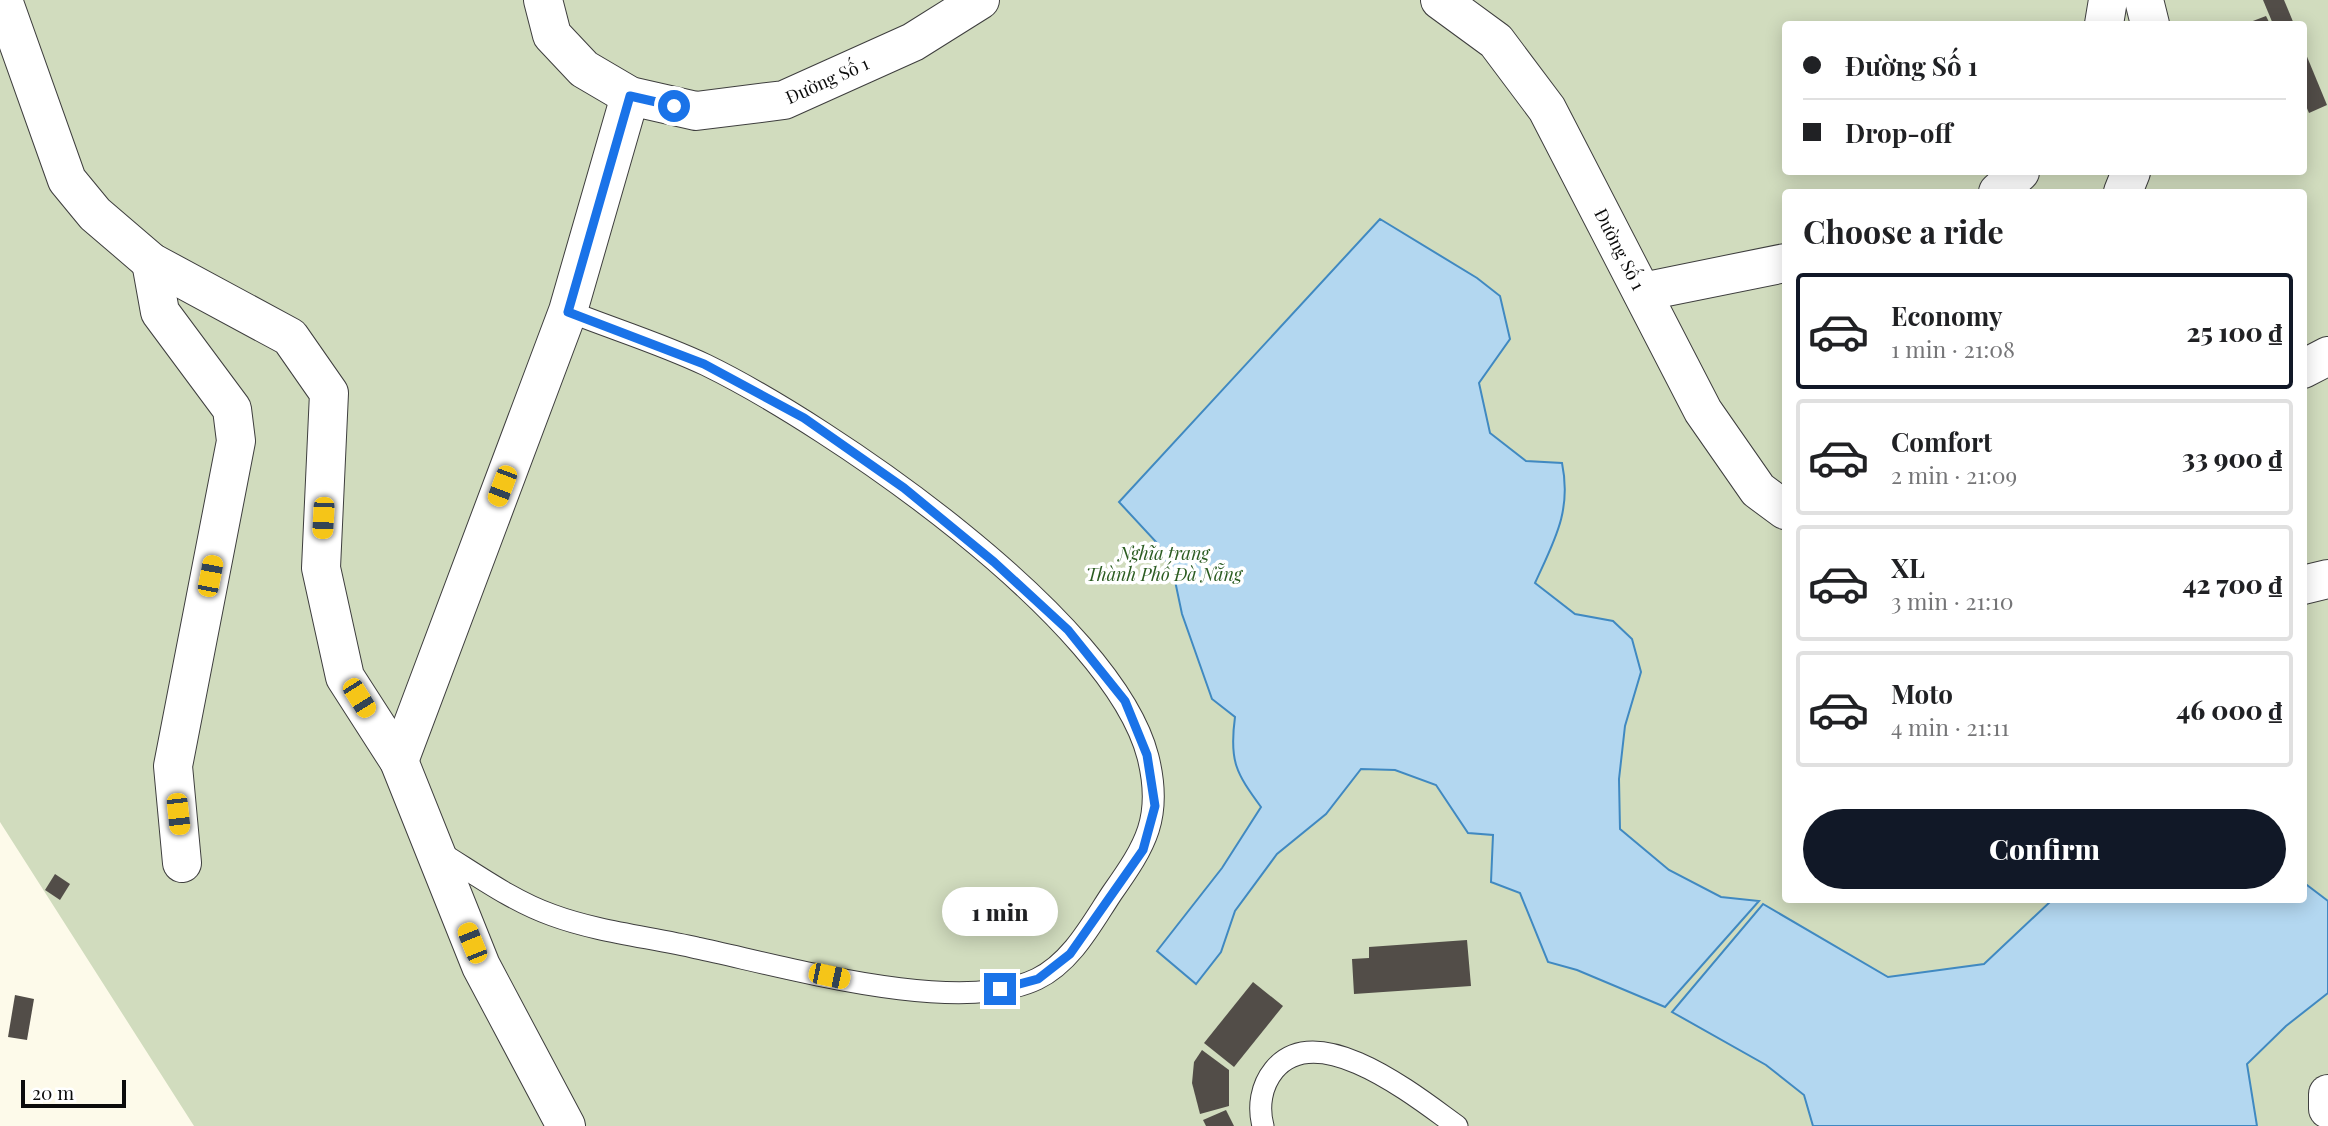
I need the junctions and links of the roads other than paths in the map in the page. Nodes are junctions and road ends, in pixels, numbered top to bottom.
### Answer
1 (3, 0) edge
2 (542, 0) edge
3 (980, 0) edge
4 (1440, 0) edge
5 (2108, 0) edge
6 (2144, 0) edge
7 (2104, 21) edge
8 (2149, 21) edge
9 (630, 96) junction
10 (2017, 175) edge
11 (2001, 189) edge
12 (151, 261) junction
13 (1782, 264) edge
14 (1642, 292) junction
15 (568, 312) junction
16 (2328, 356) edge
17 (2307, 367) edge
18 (1782, 508) edge
19 (2328, 579) edge
20 (2307, 584) edge
21 (399, 761) junction
22 (434, 849) junction
23 (183, 863) dead end
24 (2328, 1094) edge
25 (2328, 1110) edge
26 (566, 1126) edge
27 (1263, 1126) edge
28 (1457, 1126) edge

1 - 12 street
2 - 9 street, Đường Số 1
3 - 9 street, Đường Số 1
4 - 14 street, Đường Số 1
5 - 7 street
6 - 8 street
9 - 15 street
10 - 11 street
12 - 21 street
12 - 23 street
13 - 14 street
14 - 18 street, Đường Số 1
15 - 21 street
15 - 22 lane
16 - 17 street
19 - 20 street
21 - 22 street
22 - 26 street
24 - 25 street
27 - 28 lane

